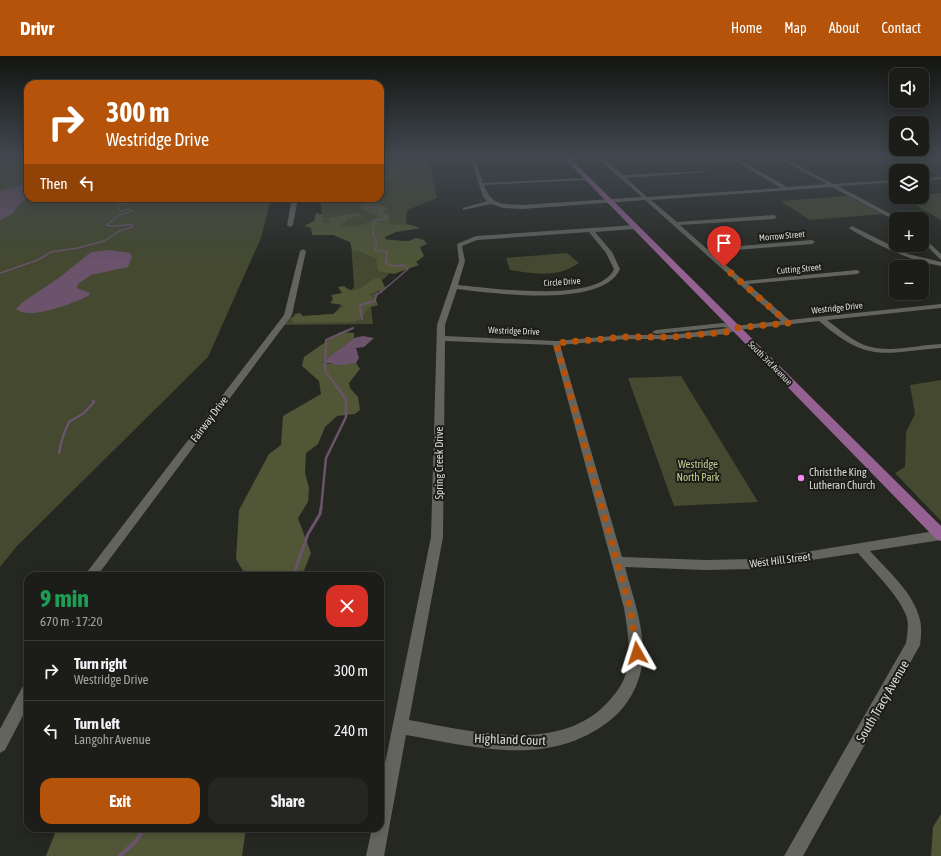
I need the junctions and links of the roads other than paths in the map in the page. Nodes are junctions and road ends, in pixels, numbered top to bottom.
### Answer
1 (485, 193) edge
2 (601, 193) edge
3 (640, 193) edge
4 (726, 193) edge
5 (849, 193) edge
6 (647, 199) junction
7 (293, 202) edge
8 (491, 202) junction
9 (610, 202) junction
10 (465, 210) dead end
11 (889, 215) edge
12 (774, 217) dead end
13 (675, 224) junction
14 (290, 225) dead end
15 (635, 227) junction
16 (852, 228) dead end
17 (591, 231) junction
18 (812, 242) dead end
19 (929, 245) edge
20 (303, 250) dead end
21 (706, 251) junction
22 (941, 258) edge
23 (941, 264) edge
24 (857, 272) dead end
25 (742, 283) junction
26 (454, 287) junction
27 (941, 306) edge
28 (822, 320) junction
29 (788, 323) junction
30 (735, 328) junction
31 (440, 338) junction
32 (556, 343) junction
33 (941, 346) edge
34 (941, 535) edge
35 (860, 548) junction
36 (617, 562) junction
37 (93, 572) edge
38 (24, 699) edge
39 (401, 726) junction
40 (0, 745) edge
41 (384, 811) edge
42 (380, 832) edge
43 (375, 856) edge
44 (793, 856) edge

1 - 8 street
2 - 9 main road, South 3rd Avenue
3 - 6 street
4 - 6 street
5 - 11 street
6 - 9 street
6 - 13 street
7 - 14 street
8 - 9 street
8 - 10 street
9 - 15 main road, South 3rd Avenue
12 - 13 street
13 - 21 street
15 - 17 street, Spring Creek Drive
15 - 30 main road, South 3rd Avenue
16 - 23 street
17 - 26 street, Spring Creek Drive
17 - 26 street, Circle Drive
18 - 21 street, Morrow Street
19 - 22 street
20 - 37 street, Fairway Drive
21 - 25 street
24 - 25 street, Cutting Street
25 - 29 street
26 - 31 street, Spring Creek Drive
27 - 28 street, Westridge Drive
28 - 29 street, Westridge Drive
28 - 33 street
29 - 30 street, Westridge Drive
30 - 32 street, Westridge Drive
30 - 34 main road, South 3rd Avenue
31 - 32 street, Westridge Drive
31 - 39 street, Spring Creek Drive
32 - 36 street, Highland Court
34 - 35 street, West Hill Street
35 - 36 street, West Hill Street
35 - 44 street, South Tracy Avenue
36 - 39 street, Highland Court
38 - 40 street
39 - 41 street, Spring Creek Drive
42 - 43 street, Spring Creek Drive

